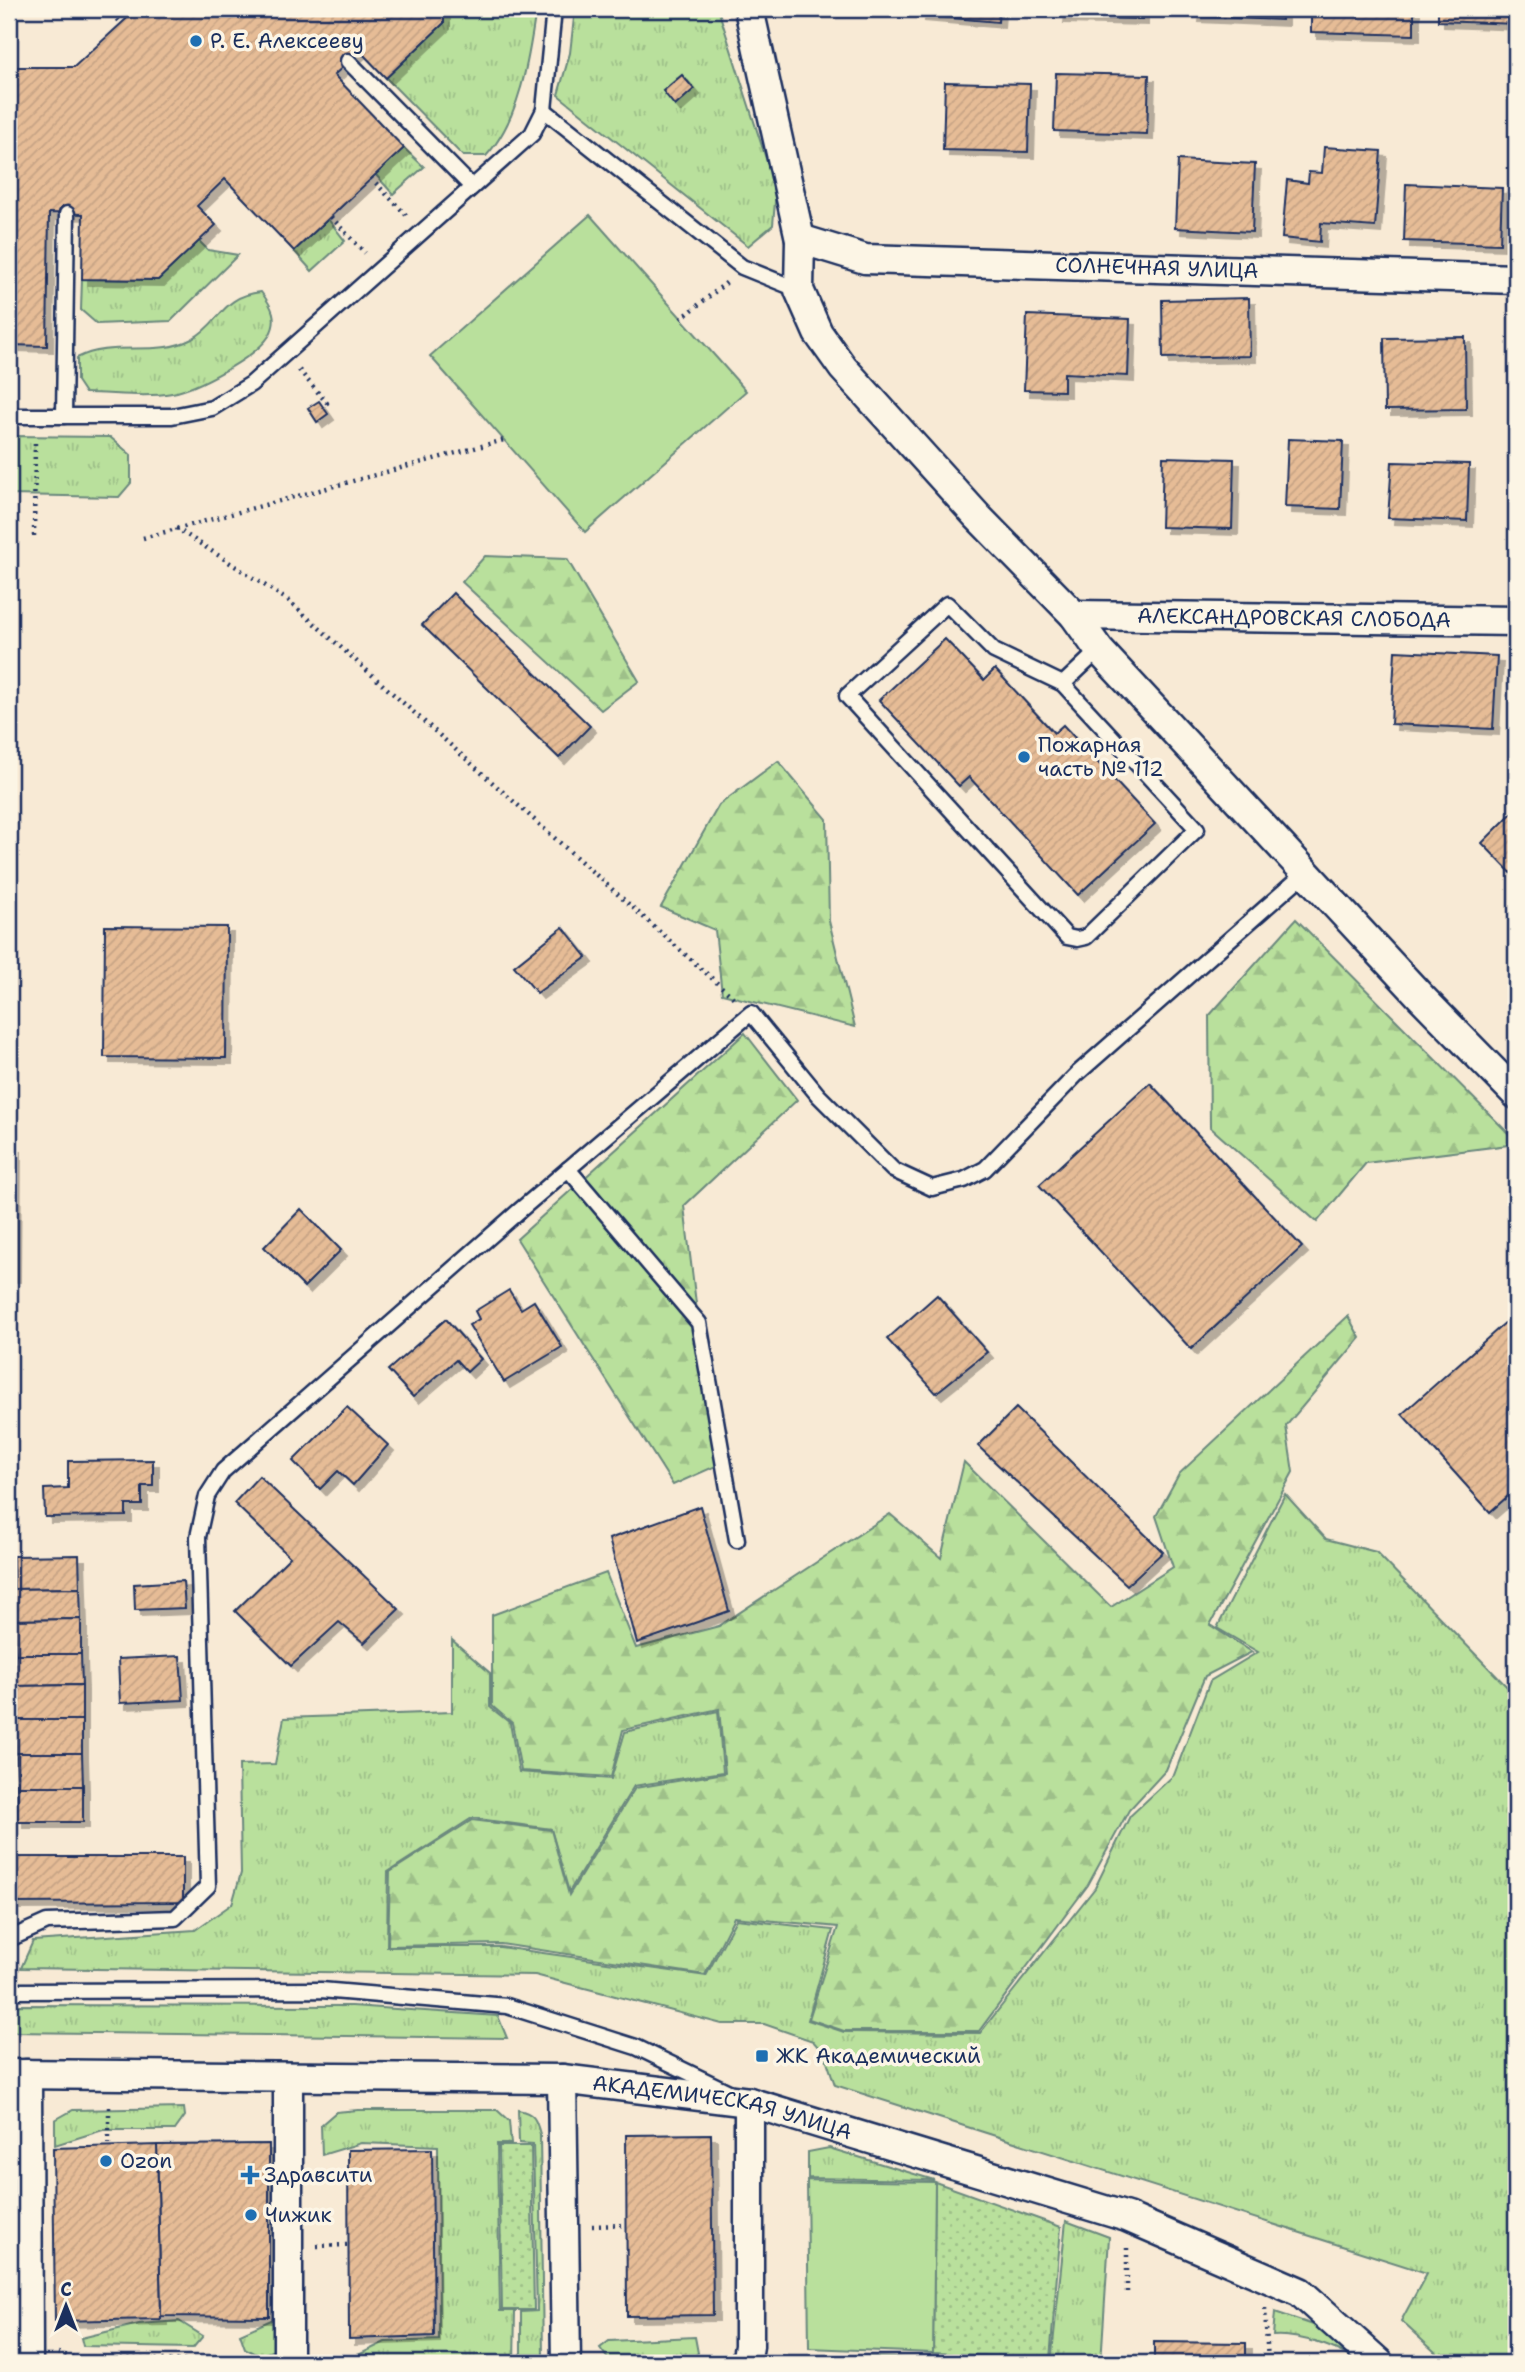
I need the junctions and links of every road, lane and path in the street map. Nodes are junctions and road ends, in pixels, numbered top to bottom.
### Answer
1 (108, 9) edge
2 (554, 9) edge
3 (749, 9) edge
4 (121, 23) dead end
5 (348, 61) dead end
6 (544, 110) junction
7 (371, 178) dead end
8 (472, 187) junction
9 (67, 214) dead end
10 (331, 216) dead end
11 (422, 232) junction
12 (800, 239) junction
13 (742, 267) junction
14 (379, 270) junction
15 (1516, 279) edge
16 (799, 290) junction
17 (681, 319) dead end
18 (284, 354) junction
19 (323, 406) dead end
20 (9, 416) edge
21 (36, 416) junction
22 (64, 416) junction
23 (504, 440) dead end
24 (176, 528) junction
25 (34, 536) dead end
26 (143, 538) dead end
27 (1074, 615) junction
28 (1516, 621) edge
29 (1099, 650) junction
30 (1063, 684) junction
31 (1305, 873) junction
32 (751, 1013) junction
33 (1516, 1094) edge
34 (569, 1169) junction
35 (737, 1541) dead end
36 (9, 1939) edge
37 (9, 1991) edge
38 (18, 2074) edge
39 (288, 2077) junction
40 (562, 2079) junction
41 (750, 2102) junction
42 (97, 2107) dead end
43 (109, 2107) junction
44 (122, 2107) dead end
45 (109, 2147) dead end
46 (1127, 2217) junction
47 (1127, 2292) dead end
48 (1265, 2305) dead end
49 (27, 2354) edge
50 (272, 2363) edge
51 (288, 2363) edge
52 (566, 2363) edge
53 (746, 2363) edge
54 (1268, 2363) edge
55 (1379, 2363) edge

1 - 4 path
2 - 6 lane
3 - 12 street
5 - 8 lane
6 - 8 lane
6 - 13 lane
7 - 11 path
8 - 11 lane
9 - 22 lane
10 - 14 path
11 - 14 lane
12 - 15 street, СОЛНЕЧНАЯ УЛИЦА
12 - 16 street
13 - 16 lane
13 - 17 path
14 - 18 lane
16 - 27 street
18 - 19 path
18 - 22 lane
20 - 21 lane
21 - 22 lane
21 - 25 path
23 - 24 path
24 - 26 path
24 - 32 path
27 - 28 street, АЛЕКСАНДРОВСКАЯ СЛОБОДА
27 - 29 street
29 - 30 lane
29 - 31 street
30 - 30 lane
31 - 32 lane
31 - 33 street
32 - 34 lane
34 - 35 lane
34 - 36 lane
37 - 41 lane
38 - 39 street, АКАДЕМИЧЕСКАЯ УЛИЦА
38 - 49 street
39 - 40 street, АКАДЕМИЧЕСКАЯ УЛИЦА
39 - 51 street
40 - 41 street, АКАДЕМИЧЕСКАЯ УЛИЦА
40 - 52 street
41 - 46 street, АКАДЕМИЧЕСКАЯ УЛИЦА
41 - 53 street
42 - 43 path
43 - 44 path
43 - 45 path
46 - 47 path
46 - 55 street, АКАДЕМИЧЕСКАЯ УЛИЦА
48 - 54 path
49 - 50 path

